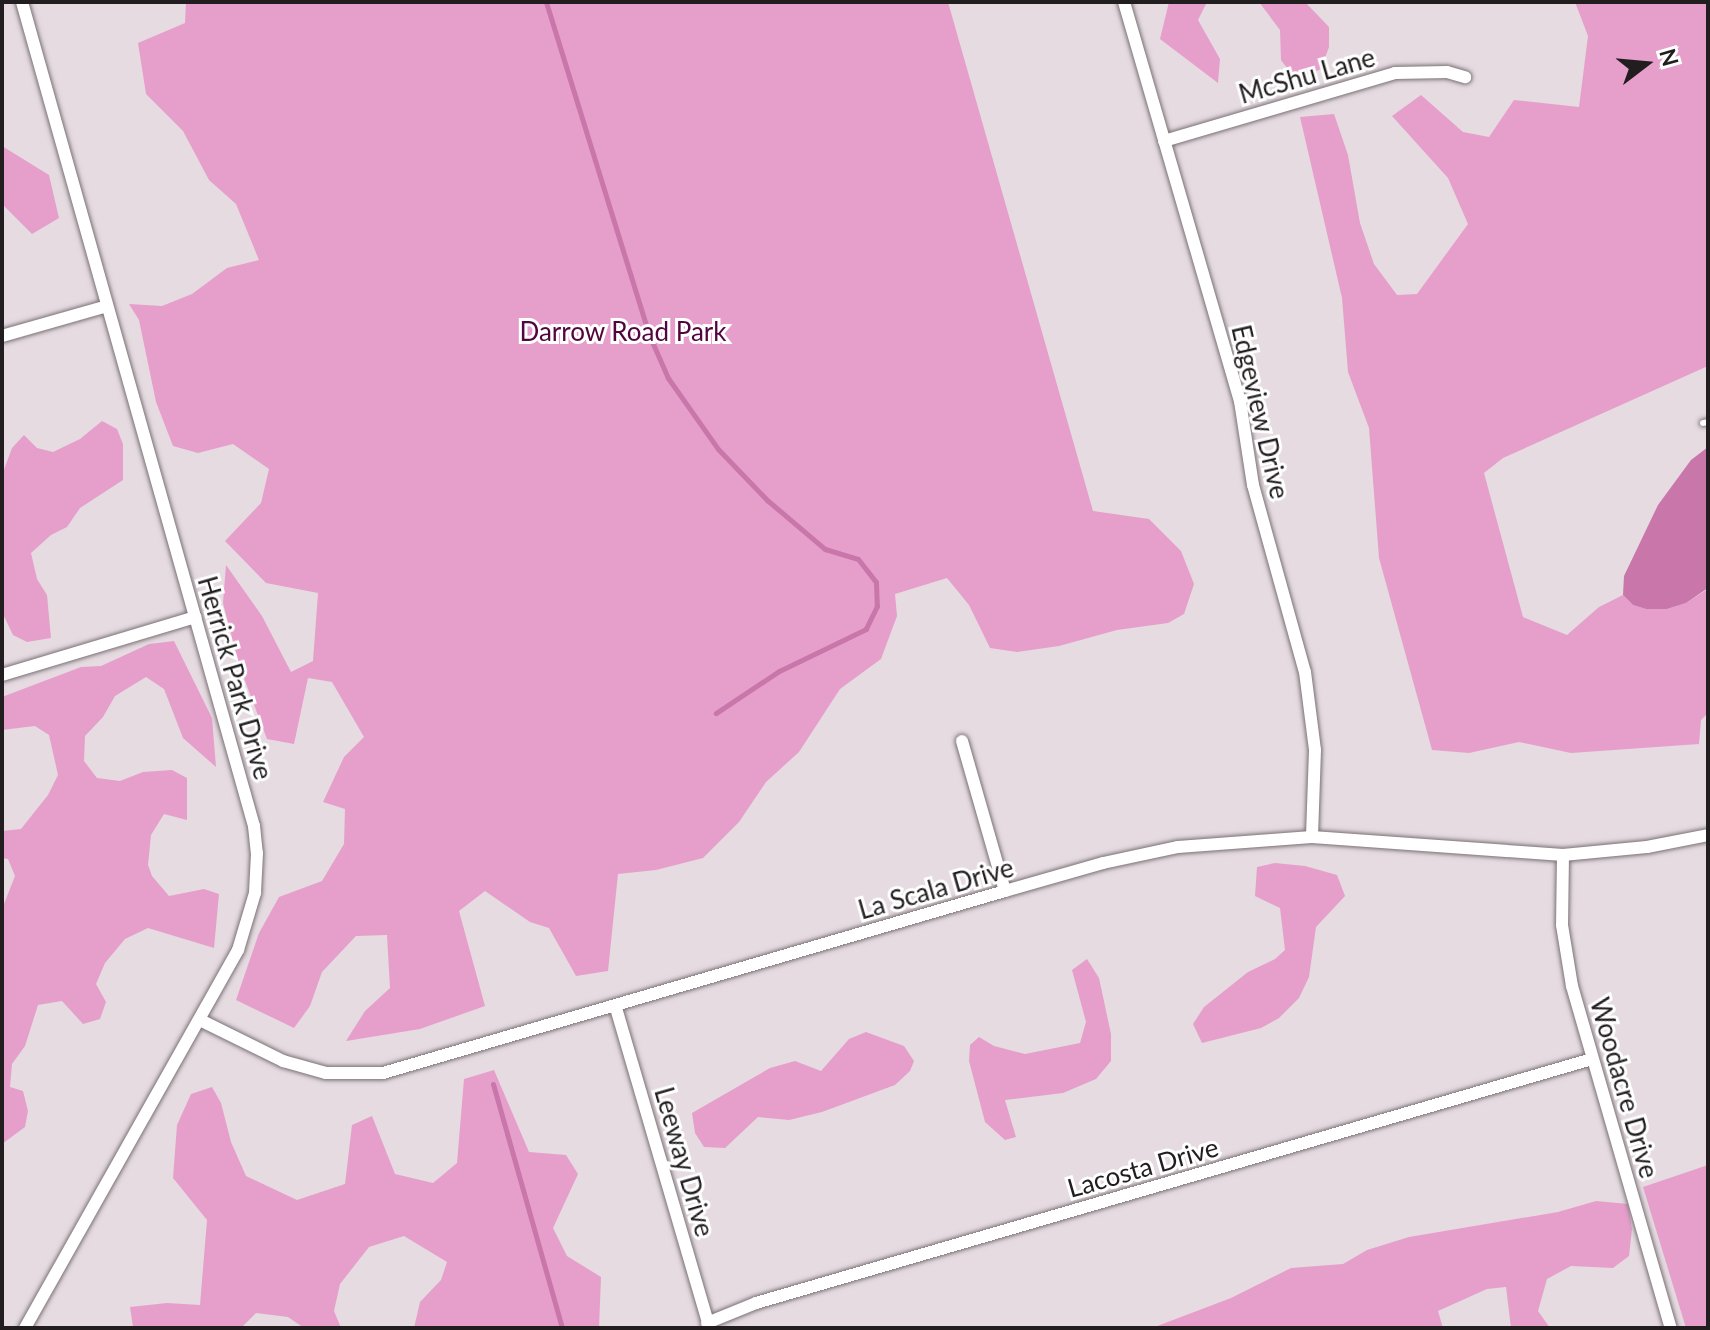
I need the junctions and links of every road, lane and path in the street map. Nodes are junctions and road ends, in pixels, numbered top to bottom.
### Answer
1 (22, 2) edge
2 (1124, 2) edge
3 (1465, 77) dead end
4 (1164, 141) junction
5 (107, 306) junction
6 (2, 336) edge
7 (195, 617) junction
8 (2, 675) edge
9 (962, 741) dead end
10 (1708, 835) edge
11 (1312, 837) junction
12 (1563, 855) junction
13 (1005, 891) junction
14 (616, 1008) junction
15 (200, 1020) junction
16 (1592, 1059) junction
17 (708, 1325) edge
18 (25, 1328) edge
19 (1671, 1328) edge

1 - 5 street, Herrick Park Drive
2 - 4 street, Edgeview Drive
3 - 4 street, McShu Lane
4 - 11 street, Edgeview Drive
5 - 6 street
5 - 7 street, Herrick Park Drive
7 - 8 street
7 - 15 street, Herrick Park Drive
9 - 13 street
10 - 12 street, La Scala Drive
11 - 12 street, La Scala Drive
11 - 13 street, La Scala Drive
12 - 16 street, Woodacre Drive
13 - 14 street, La Scala Drive
14 - 15 street, La Scala Drive
14 - 17 street, Leeway Drive
15 - 18 street, Herrick Park Drive
16 - 17 street, Lacosta Drive
16 - 19 street, Woodacre Drive

